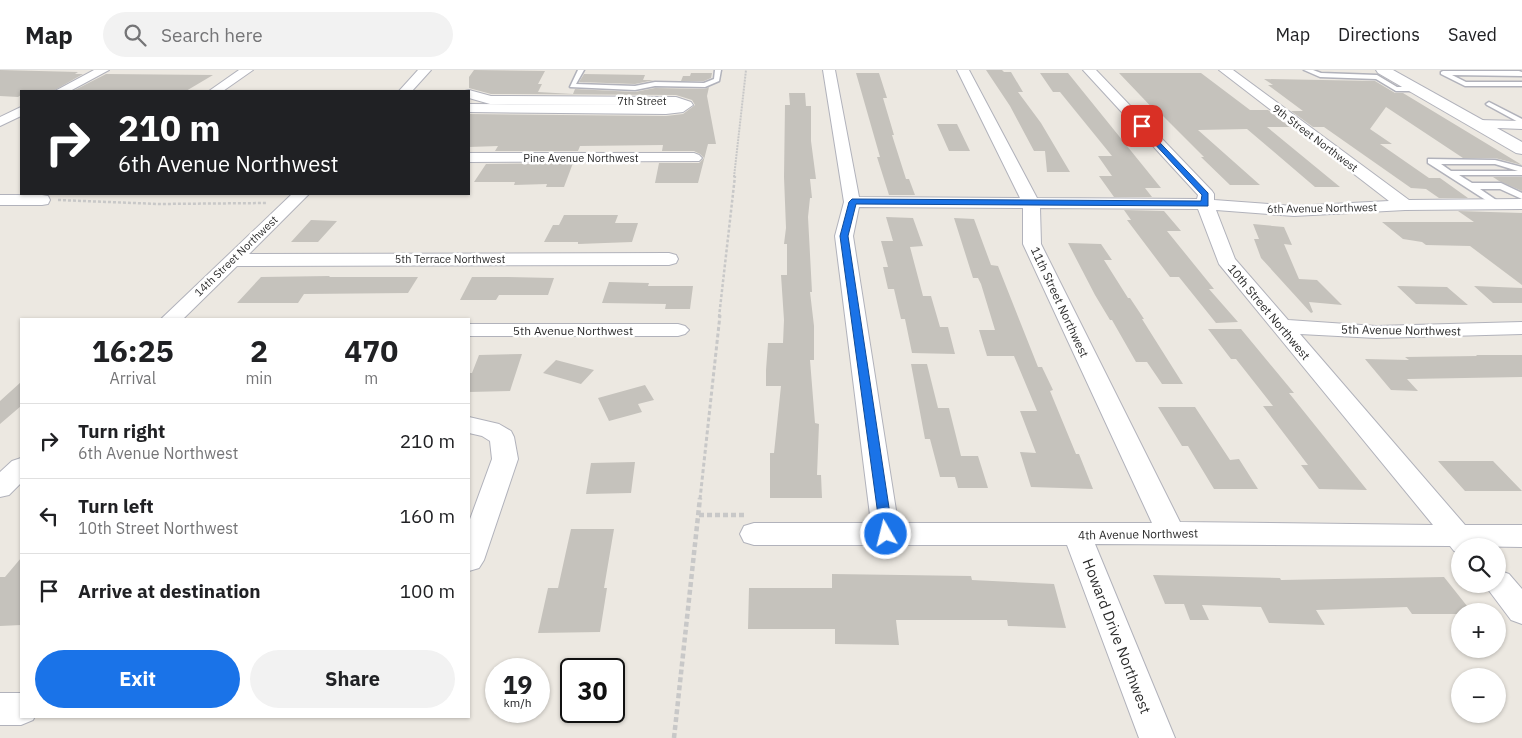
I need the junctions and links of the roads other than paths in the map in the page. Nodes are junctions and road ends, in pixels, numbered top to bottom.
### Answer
1 (103, 70) edge
2 (247, 70) edge
3 (425, 70) edge
4 (580, 70) edge
5 (718, 70) edge
6 (829, 70) edge
7 (963, 70) edge
8 (1089, 70) edge
9 (1225, 70) edge
10 (1307, 70) edge
11 (1510, 71) edge
12 (1385, 74) edge
13 (1522, 74) edge
14 (1522, 84) edge
15 (63, 90) edge
16 (217, 90) edge
17 (406, 90) edge
18 (470, 94) edge
19 (1489, 104) dead end
20 (470, 108) edge
21 (20, 112) edge
22 (0, 122) edge
23 (1477, 124) junction
24 (1519, 125) edge
25 (1522, 149) edge
26 (470, 158) edge
27 (694, 158) dead end
28 (1522, 171) edge
29 (1450, 173) junction
30 (1471, 186) junction
31 (300, 195) edge
32 (1522, 196) edge
33 (0, 200) edge
34 (42, 200) road end
35 (852, 202) junction
36 (1031, 202) junction
37 (1205, 204) junction
38 (1498, 204) junction
39 (1522, 204) edge
40 (1405, 205) junction
41 (668, 259) dead end
42 (232, 260) junction
43 (172, 318) edge
44 (1280, 326) junction
45 (1522, 328) edge
46 (470, 330) edge
47 (678, 330) dead end
48 (470, 425) edge
49 (20, 468) edge
50 (0, 488) edge
51 (1171, 533) junction
52 (754, 534) dead end
53 (886, 534) junction
54 (1077, 534) junction
55 (1522, 536) edge
56 (1460, 538) edge
57 (1498, 538) edge
58 (1451, 541) edge
59 (470, 557) edge
60 (1506, 592) edge
61 (1522, 611) edge
62 (0, 709) edge
63 (20, 709) edge
64 (1157, 738) edge

1 - 15 street
2 - 16 street
3 - 17 street
4 - 5 lane
6 - 35 street
7 - 36 street, 11th Street Northwest
8 - 37 street, 10th Street Northwest
9 - 40 street, 9th Street Northwest
10 - 12 lane
11 - 13 lane
11 - 14 lane
12 - 23 main road
18 - 20 street, 7th Street
19 - 24 lane
21 - 22 street
23 - 24 street
23 - 25 main road
26 - 27 street, Pine Avenue Northwest
28 - 29 lane
28 - 29 lane
29 - 30 lane
30 - 32 lane
30 - 38 lane
31 - 42 street, 14th Street Northwest
33 - 34 street
35 - 36 street, 6th Avenue Northwest
35 - 53 street
36 - 37 street, 6th Avenue Northwest
36 - 51 street, 11th Street Northwest
37 - 40 street, 6th Avenue Northwest
37 - 44 street, 10th Street Northwest
38 - 39 street, 6th Avenue Northwest
38 - 40 street, 6th Avenue Northwest
41 - 42 street, 5th Terrace Northwest
42 - 43 street, 14th Street Northwest
44 - 45 street, 5th Avenue Northwest
44 - 56 street, 10th Street Northwest
46 - 47 street, 5th Avenue Northwest
48 - 59 street
49 - 50 street
51 - 54 street, 4th Avenue Northwest
51 - 58 street, 4th Avenue Northwest
52 - 53 street, 4th Avenue Northwest
53 - 54 street, 4th Avenue Northwest
54 - 64 street, Howard Drive Northwest
55 - 57 street, 4th Avenue Northwest
60 - 61 street
62 - 63 street

